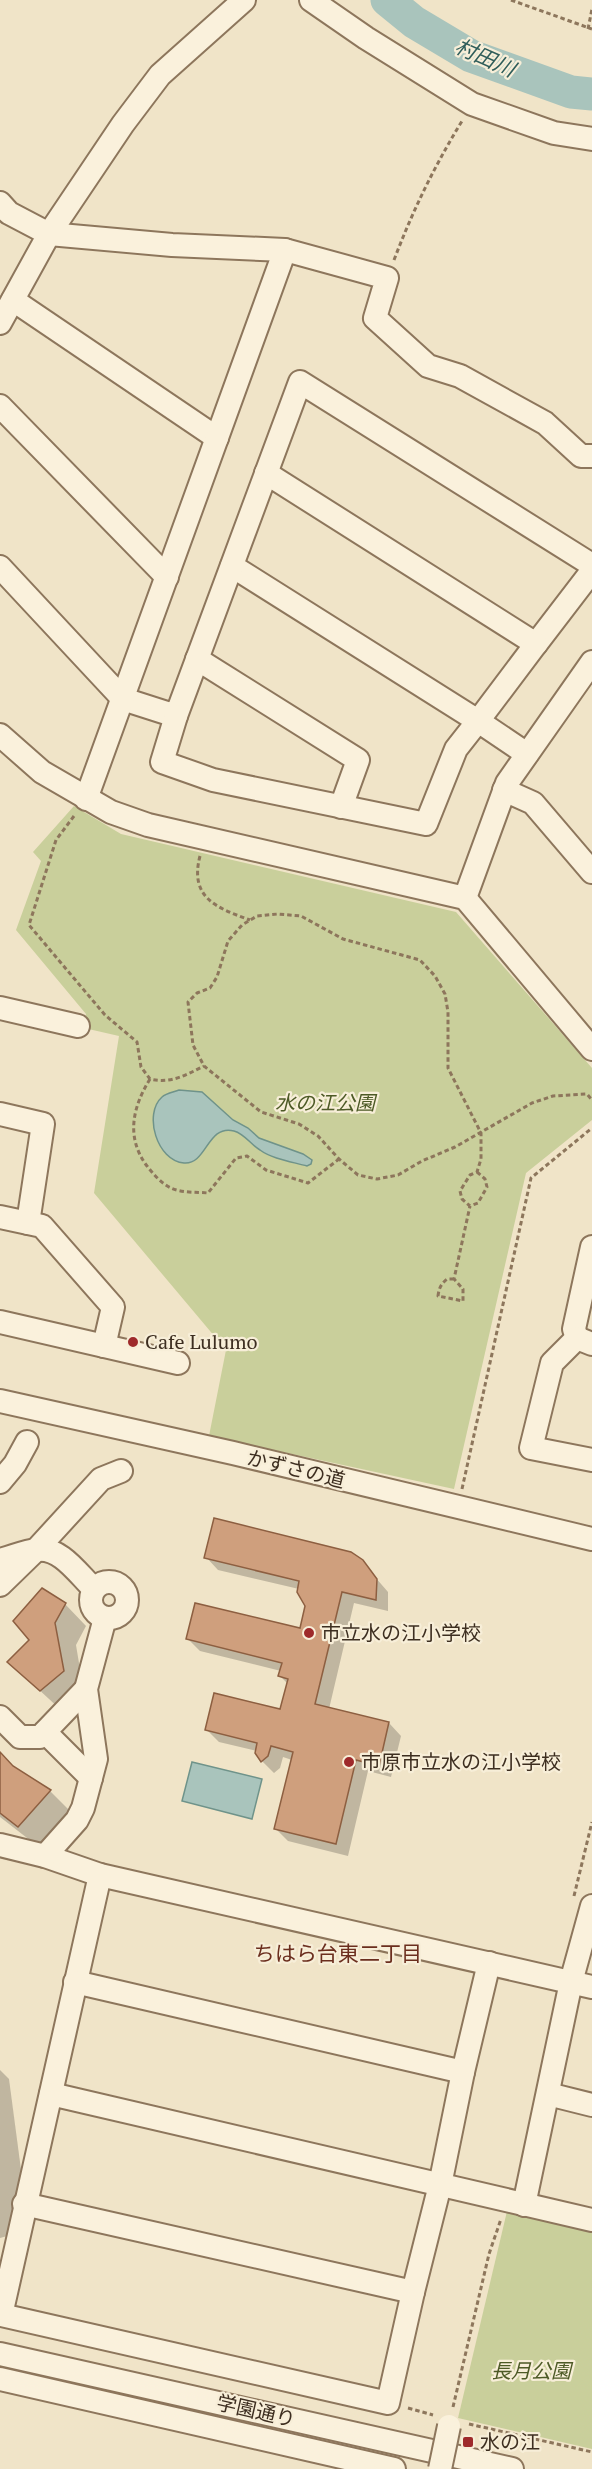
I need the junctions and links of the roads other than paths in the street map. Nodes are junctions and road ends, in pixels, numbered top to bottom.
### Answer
1 (244, 0) edge
2 (311, 0) edge
3 (592, 139) edge
4 (0, 203) edge
5 (49, 234) junction
6 (285, 250) junction
7 (13, 300) junction
8 (0, 323) edge
9 (0, 406) edge
10 (217, 438) junction
11 (592, 456) edge
12 (266, 473) junction
13 (592, 565) edge
14 (232, 566) junction
15 (0, 567) edge
16 (592, 571) edge
17 (167, 577) junction
18 (536, 644) junction
19 (197, 659) junction
20 (592, 662) edge
21 (123, 699) junction
22 (176, 716) junction
23 (478, 721) junction
24 (0, 735) edge
25 (527, 754) junction
26 (504, 790) junction
27 (86, 799) junction
28 (341, 807) junction
29 (584, 848) edge
30 (592, 872) edge
31 (465, 898) junction
32 (0, 1008) edge
33 (78, 1026) dead end
34 (592, 1049) edge
35 (0, 1114) edge
36 (0, 1216) edge
37 (28, 1223) junction
38 (592, 1247) edge
39 (0, 1322) edge
40 (584, 1341) edge
41 (104, 1346) junction
42 (178, 1363) dead end
43 (0, 1401) edge
44 (27, 1442) dead end
45 (592, 1460) edge
46 (121, 1471) dead end
47 (0, 1482) edge
48 (592, 1539) edge
49 (36, 1550) junction
50 (0, 1560) edge
51 (0, 1586) edge
52 (94, 1589) junction
53 (105, 1618) junction
54 (86, 1689) junction
55 (0, 1717) edge
56 (45, 1732) junction
57 (91, 1778) junction
58 (0, 1845) edge
59 (45, 1856) junction
60 (100, 1875) junction
61 (592, 1906) edge
62 (489, 1963) junction
63 (75, 1982) junction
64 (582, 1984) edge
65 (463, 2072) junction
66 (51, 2094) junction
67 (549, 2094) junction
68 (592, 2105) edge
69 (440, 2185) junction
70 (24, 2204) junction
71 (524, 2205) junction
72 (592, 2220) edge
73 (7, 2252) edge
74 (413, 2292) junction
75 (0, 2354) edge
76 (0, 2379) edge
77 (450, 2422) road end
78 (394, 2469) edge
79 (440, 2469) edge
80 (512, 2469) edge

1 - 5 street
2 - 3 street
4 - 5 street
5 - 6 street
5 - 7 street
6 - 10 street
6 - 11 street
7 - 8 street
7 - 10 street
9 - 17 street
10 - 17 street
12 - 13 street
12 - 14 street
12 - 18 street
14 - 19 street
14 - 23 street
15 - 21 street
16 - 18 street
17 - 21 street
18 - 23 street
19 - 22 street
19 - 28 street
20 - 25 street
21 - 22 street
21 - 27 street
22 - 28 street
23 - 25 street
23 - 28 street
24 - 27 street
25 - 26 street
26 - 29 street
26 - 31 street
27 - 31 street
29 - 30 street
31 - 34 street
32 - 33 street
35 - 37 street
36 - 37 street
37 - 41 street
38 - 40 street
39 - 41 street
40 - 45 street
41 - 42 street
43 - 48 street, かずさの道
44 - 47 street
46 - 49 street
49 - 50 street
49 - 51 street
49 - 52 street
52 - 53 street
52 - 53 street
53 - 54 street
54 - 56 street
54 - 57 street
55 - 56 street
56 - 57 street
57 - 59 street
58 - 59 street
59 - 60 street
60 - 62 street
60 - 63 street
61 - 64 street
62 - 64 street
62 - 65 street
63 - 65 street
63 - 66 street
64 - 67 street
65 - 69 street
66 - 69 street
66 - 70 street
67 - 68 street
67 - 71 street
69 - 71 street
69 - 74 street
70 - 73 street
70 - 74 street
71 - 72 street
73 - 74 street
75 - 80 street, 学園通り
76 - 78 street, 学園通り
77 - 79 street, bridge

